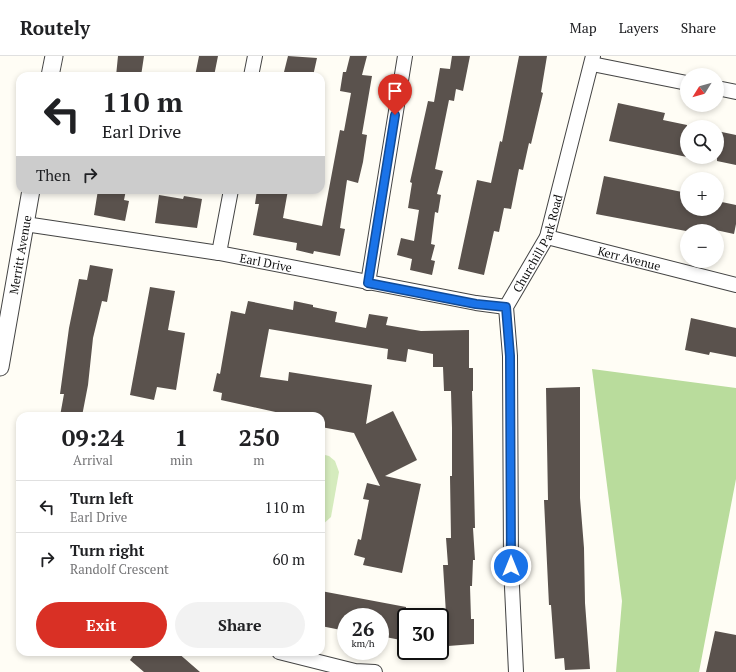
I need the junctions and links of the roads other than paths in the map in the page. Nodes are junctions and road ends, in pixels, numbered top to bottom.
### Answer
1 (54, 56) edge
2 (255, 56) edge
3 (405, 56) edge
4 (593, 60) edge
5 (51, 72) edge
6 (252, 72) edge
7 (680, 81) edge
8 (724, 89) edge
9 (736, 92) edge
10 (30, 194) edge
11 (230, 194) edge
12 (25, 224) junction
13 (547, 237) junction
14 (219, 253) junction
15 (368, 283) junction
16 (736, 285) edge
17 (506, 307) junction
18 (0, 367) edge
19 (295, 656) edge
20 (375, 672) edge
21 (516, 672) edge

1 - 5 street
2 - 6 street
3 - 15 street
4 - 7 street
4 - 13 street, Churchill Park Road
8 - 9 street
10 - 12 street, Merritt Avenue
11 - 14 street
12 - 14 street, Earl Drive
12 - 18 street, Merritt Avenue
13 - 16 street, Kerr Avenue
13 - 17 street, Churchill Park Road
14 - 15 street, Earl Drive
15 - 17 street, Earl Drive
17 - 21 street, Churchill Park Road
19 - 20 street

